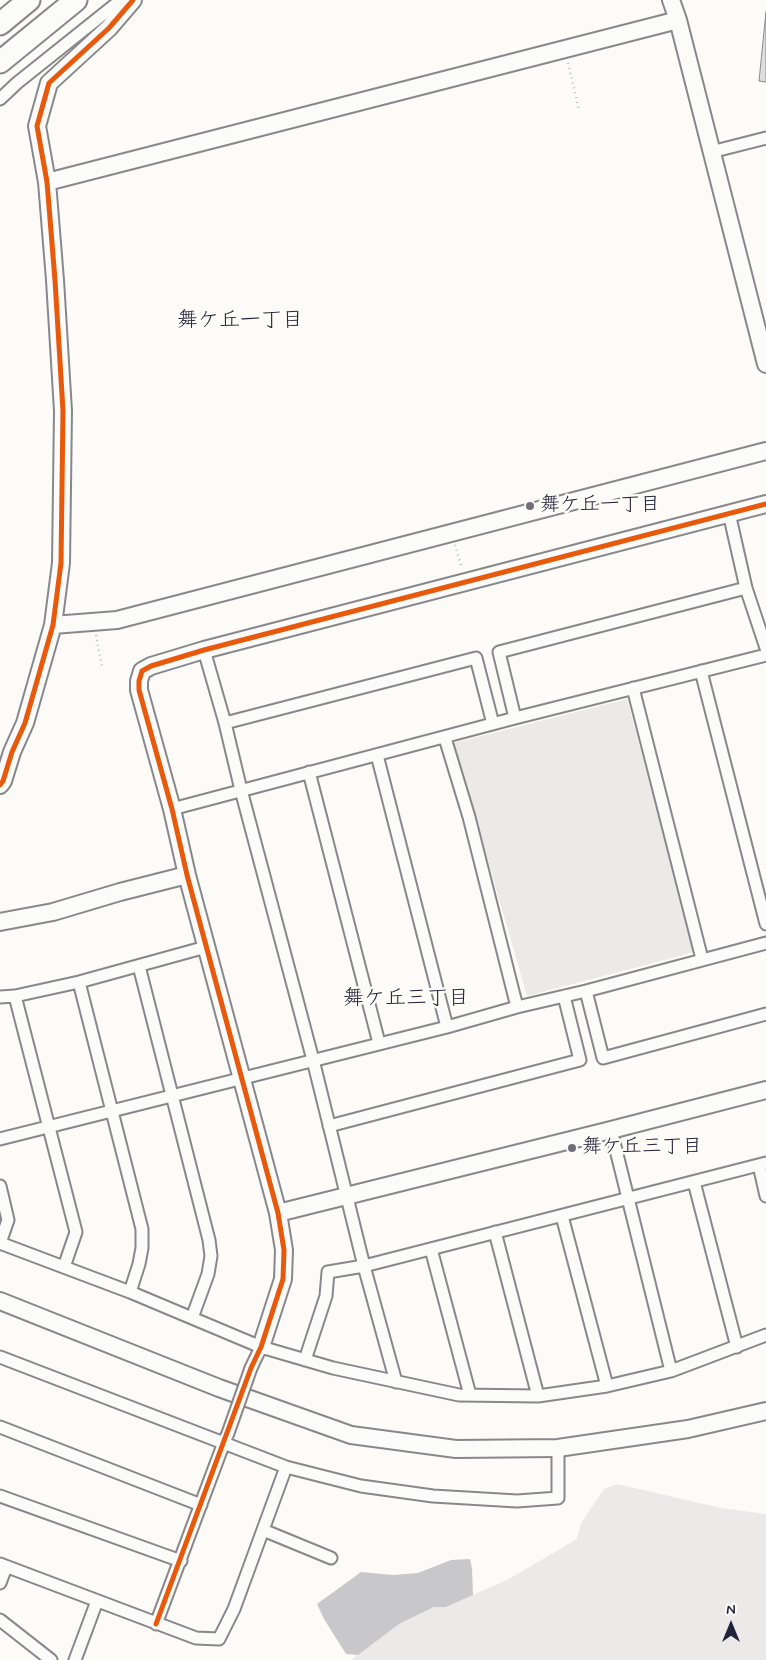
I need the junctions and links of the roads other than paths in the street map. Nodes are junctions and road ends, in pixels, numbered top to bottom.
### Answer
1 (28, 0) edge
2 (76, 0) edge
3 (121, 0) edge
4 (133, 0) edge
5 (671, 0) edge
6 (678, 20) junction
7 (0, 24) edge
8 (0, 62) edge
9 (0, 98) edge
10 (766, 138) edge
11 (711, 152) junction
12 (47, 182) junction
13 (766, 364) edge
14 (766, 450) edge
15 (766, 504) edge
16 (729, 513) junction
17 (746, 588) junction
18 (53, 625) junction
19 (766, 648) edge
20 (204, 650) junction
21 (766, 655) edge
22 (701, 671) junction
23 (633, 688) junction
24 (515, 718) junction
25 (225, 723) junction
26 (493, 724) junction
27 (445, 738) junction
28 (377, 755) junction
29 (309, 772) junction
30 (0, 785) edge
31 (241, 790) junction
32 (172, 809) junction
33 (187, 875) junction
34 (0, 922) edge
35 (766, 924) edge
36 (766, 943) edge
37 (206, 947) junction
38 (702, 959) junction
39 (139, 966) junction
40 (79, 982) junction
41 (586, 991) junction
42 (15, 996) junction
43 (564, 996) junction
44 (0, 997) edge
45 (517, 1006) junction
46 (766, 1014) edge
47 (447, 1027) junction
48 (379, 1043) junction
49 (313, 1060) junction
50 (241, 1079) junction
51 (766, 1090) edge
52 (173, 1096) junction
53 (112, 1110) junction
54 (49, 1126) junction
55 (329, 1126) junction
56 (611, 1130) junction
57 (0, 1139) edge
58 (762, 1164) edge
59 (694, 1182) junction
60 (0, 1186) edge
61 (347, 1196) junction
62 (766, 1196) edge
63 (627, 1199) junction
64 (278, 1213) junction
65 (562, 1216) junction
66 (495, 1232) junction
67 (0, 1243) edge
68 (431, 1249) junction
69 (364, 1266) junction
70 (64, 1267) junction
71 (130, 1292) junction
72 (0, 1301) edge
73 (192, 1318) junction
74 (766, 1335) edge
75 (261, 1346) junction
76 (737, 1347) junction
77 (0, 1357) edge
78 (304, 1360) junction
79 (671, 1371) junction
80 (396, 1382) junction
81 (607, 1386) junction
82 (470, 1395) junction
83 (538, 1396) junction
84 (766, 1411) edge
85 (0, 1428) edge
86 (225, 1440) junction
87 (558, 1448) junction
88 (286, 1467) junction
89 (0, 1496) edge
90 (201, 1505) junction
91 (263, 1530) junction
92 (331, 1558) dead end
93 (181, 1561) junction
94 (3, 1566) edge
95 (0, 1583) edge
96 (97, 1601) junction
97 (0, 1620) edge
98 (156, 1624) junction
99 (51, 1660) edge
100 (75, 1660) edge

1 - 7 highway
2 - 8 highway
3 - 9 street
4 - 12 street
5 - 6 street
6 - 11 street
6 - 12 street
10 - 11 street
11 - 13 street
12 - 18 street
14 - 18 street
15 - 16 street
16 - 17 street
16 - 20 street
17 - 19 street
17 - 24 street
18 - 30 street
20 - 25 street
20 - 32 street
21 - 22 street
22 - 23 street
22 - 35 street
23 - 24 street
23 - 38 street
24 - 26 street
25 - 26 street
25 - 31 street
26 - 27 street
27 - 28 street
27 - 45 street
28 - 29 street
28 - 47 street
29 - 31 street
29 - 48 street
31 - 32 street
31 - 49 street
32 - 33 street
33 - 34 street
33 - 37 street
36 - 38 street
37 - 39 street
37 - 50 street
38 - 41 street
39 - 40 street
39 - 52 street
40 - 42 street
40 - 53 street
41 - 43 street
41 - 46 street
42 - 44 street
42 - 54 street
43 - 45 street
43 - 55 street
45 - 47 street
47 - 48 street
48 - 49 street
49 - 50 street
49 - 55 street
50 - 52 street
50 - 64 street
51 - 56 street
52 - 53 street
52 - 73 street
53 - 54 street
53 - 71 street
54 - 57 street
54 - 70 street
55 - 61 street
56 - 61 street
56 - 63 street
58 - 59 street
58 - 62 street
59 - 63 street
59 - 76 street
60 - 67 street
61 - 64 street
61 - 69 street
63 - 65 street
63 - 79 street
64 - 75 street
65 - 66 street
65 - 81 street
66 - 68 street
66 - 83 street
67 - 70 street
68 - 69 street
68 - 82 street
69 - 78 street
69 - 80 street
70 - 71 street
71 - 73 street
72 - 87 street
73 - 75 street
74 - 76 street
75 - 78 street
75 - 86 street, bridge
76 - 79 street
77 - 86 street
78 - 80 street
79 - 81 street
80 - 82 street
81 - 83 street
82 - 83 street
84 - 87 street
85 - 90 street
86 - 88 street
86 - 90 street
87 - 88 street
88 - 91 street
89 - 93 street
90 - 93 street
91 - 92 street
91 - 98 street
93 - 98 street
94 - 95 street
94 - 96 street
96 - 98 street
96 - 100 street
97 - 99 street

